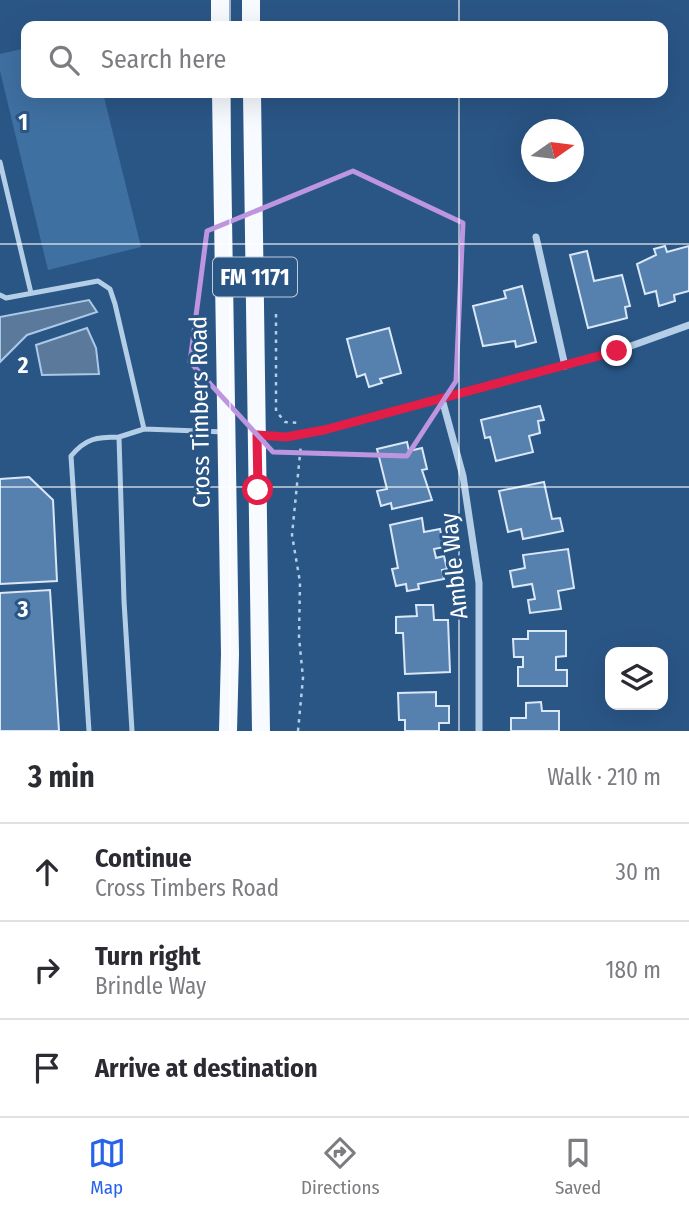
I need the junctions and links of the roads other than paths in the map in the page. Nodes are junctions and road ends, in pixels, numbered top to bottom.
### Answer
1 (220, 0) edge
2 (251, 0) edge
3 (220, 21) edge
4 (251, 21) edge
5 (220, 98) edge
6 (252, 98) edge
7 (0, 162) edge
8 (536, 237) dead end
9 (31, 293) junction
10 (0, 295) edge
11 (689, 326) edge
12 (565, 366) junction
13 (442, 399) junction
14 (144, 429) junction
15 (225, 432) junction
16 (257, 435) junction
17 (119, 437) junction
18 (89, 731) edge
19 (132, 731) edge
20 (228, 731) edge
21 (261, 731) edge
22 (480, 731) edge

1 - 3 main road
2 - 4 main road
5 - 15 main road, Cross Timbers Road / FM 1171
6 - 16 main road, FM 1171
7 - 9 lane
8 - 12 street
9 - 10 lane
9 - 14 lane
11 - 12 street
12 - 13 street
13 - 16 street
13 - 22 street, Amble Way
14 - 15 lane
14 - 17 lane
15 - 16 main road
15 - 20 main road, Cross Timbers Road / FM 1171
16 - 21 main road, FM 1171
17 - 18 lane
17 - 19 lane

